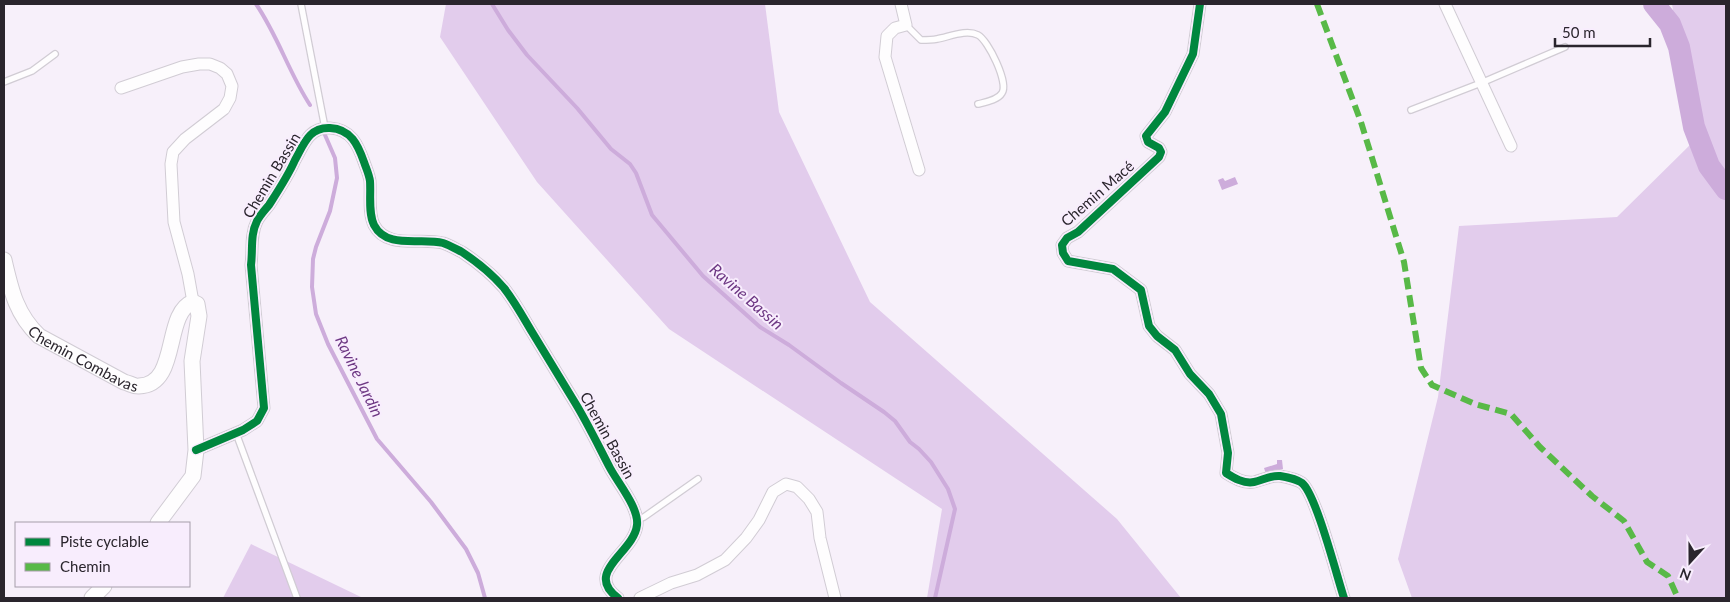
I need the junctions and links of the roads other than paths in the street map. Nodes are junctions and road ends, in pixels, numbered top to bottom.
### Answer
1 (302, 4) edge
2 (900, 4) edge
3 (1200, 4) edge
4 (1445, 4) edge
5 (906, 25) junction
6 (1565, 46) dead end
7 (55, 54) dead end
8 (4, 82) edge
9 (1481, 83) junction
10 (121, 88) dead end
11 (978, 104) dead end
12 (1411, 110) dead end
13 (325, 128) junction
14 (1511, 146) dead end
15 (919, 170) dead end
16 (4, 260) edge
17 (193, 302) junction
18 (236, 433) junction
19 (196, 450) junction
20 (698, 479) dead end
21 (636, 520) junction
22 (159, 522) edge
23 (103, 587) edge
24 (92, 598) edge
25 (297, 598) edge
26 (618, 598) edge
27 (640, 598) edge
28 (836, 598) edge
29 (1344, 598) edge

1 - 13 lane
2 - 5 street
3 - 29 street, Chemin Macé
4 - 9 street
5 - 11 lane
5 - 15 street
6 - 9 lane
7 - 8 lane
9 - 12 lane
9 - 14 street
10 - 17 street
13 - 18 street, Chemin Bassin
13 - 21 street, Chemin Bassin
16 - 17 street, Chemin Combavas
17 - 19 street
18 - 19 street, Chemin Bassin
18 - 25 lane
19 - 22 street
20 - 21 lane
21 - 26 street
23 - 24 street
27 - 28 street

